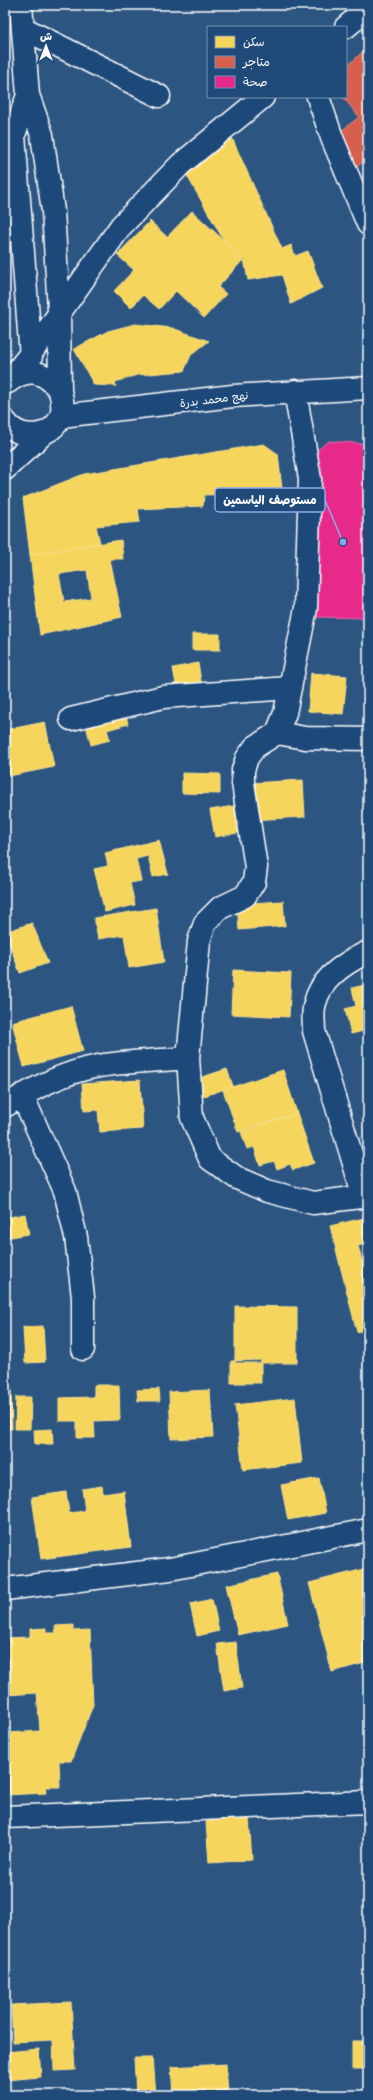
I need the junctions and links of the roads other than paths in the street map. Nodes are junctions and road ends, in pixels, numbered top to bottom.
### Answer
1 (21, 5) edge
2 (368, 8) edge
3 (347, 26) edge
4 (23, 28) junction
5 (28, 95) junction
6 (159, 96) dead end
7 (262, 98) edge
8 (318, 98) edge
9 (42, 134) junction
10 (10, 135) edge
11 (368, 224) edge
12 (60, 310) junction
13 (31, 362) junction
14 (6, 384) edge
15 (368, 388) edge
16 (60, 391) junction
17 (296, 391) junction
18 (61, 416) junction
19 (5, 421) edge
20 (44, 433) junction
21 (5, 468) edge
22 (289, 688) junction
23 (71, 719) dead end
24 (277, 733) junction
25 (368, 739) edge
26 (368, 952) edge
27 (188, 1058) junction
28 (13, 1101) edge
29 (366, 1197) edge
30 (83, 1349) dead end
31 (368, 1530) edge
32 (5, 1589) edge
33 (368, 1802) edge
34 (5, 1817) edge

1 - 4 street
2 - 3 street
4 - 5 street
4 - 6 street
5 - 9 street
5 - 10 street
7 - 12 street
8 - 11 street
9 - 10 street
9 - 12 street
10 - 13 street
12 - 13 street
12 - 16 street
13 - 14 street
13 - 16 street
15 - 17 street, نهج محمد بدرة
16 - 18 street
17 - 18 street, نهج محمد بدرة
17 - 22 street
18 - 20 street
19 - 20 street
20 - 21 street
22 - 23 street
22 - 24 street
24 - 25 street
24 - 27 street
26 - 29 street
27 - 28 street
27 - 29 street
28 - 30 street
31 - 32 street
33 - 34 street

